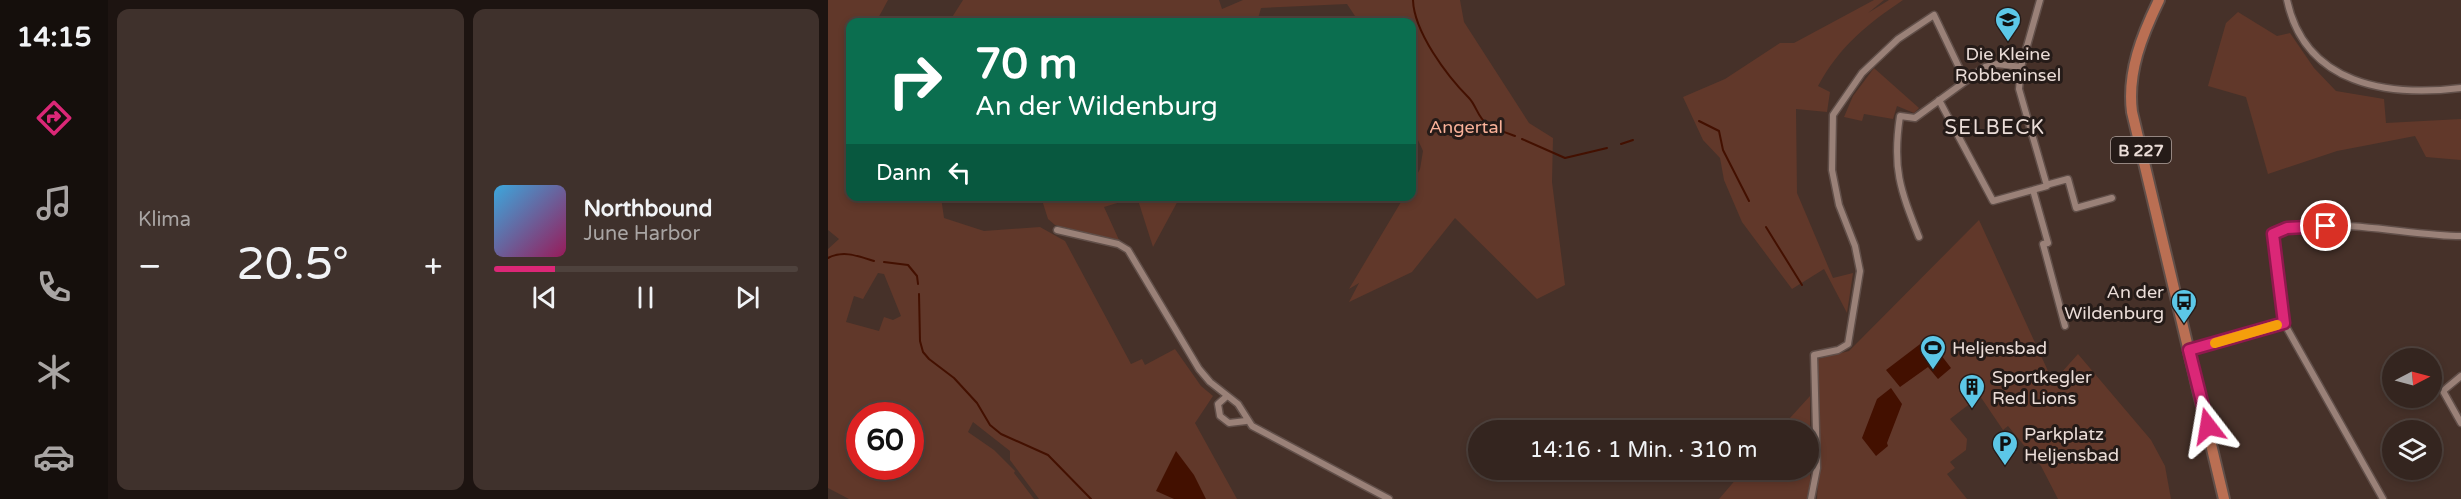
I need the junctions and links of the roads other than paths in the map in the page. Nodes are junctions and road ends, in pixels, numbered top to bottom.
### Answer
1 (2040, 0) edge
2 (2159, 0) edge
3 (2287, 0) edge
4 (2021, 67) junction
5 (1965, 80) junction
6 (2461, 88) edge
7 (1939, 100) junction
8 (2046, 185) junction
9 (2033, 190) junction
10 (2112, 198) dead end
11 (1057, 230) dead end
12 (2461, 236) edge
13 (1919, 237) dead end
14 (2284, 323) junction
15 (2065, 326) dead end
16 (2189, 350) junction
17 (2461, 376) edge
18 (1227, 396) junction
19 (1246, 421) junction
20 (2461, 423) edge
21 (1389, 499) edge
22 (1811, 499) edge
23 (2224, 499) edge
24 (2383, 499) edge

1 - 4 street
2 - 16 main road, B 227
3 - 6 street
4 - 5 street
4 - 8 street
5 - 7 street
5 - 22 street
7 - 9 street
7 - 13 street
8 - 9 street
8 - 10 street
9 - 15 street
11 - 18 street
12 - 14 street
14 - 16 street
14 - 24 street
16 - 23 main road, B 227
17 - 20 street
18 - 19 street
18 - 19 street
19 - 21 street

